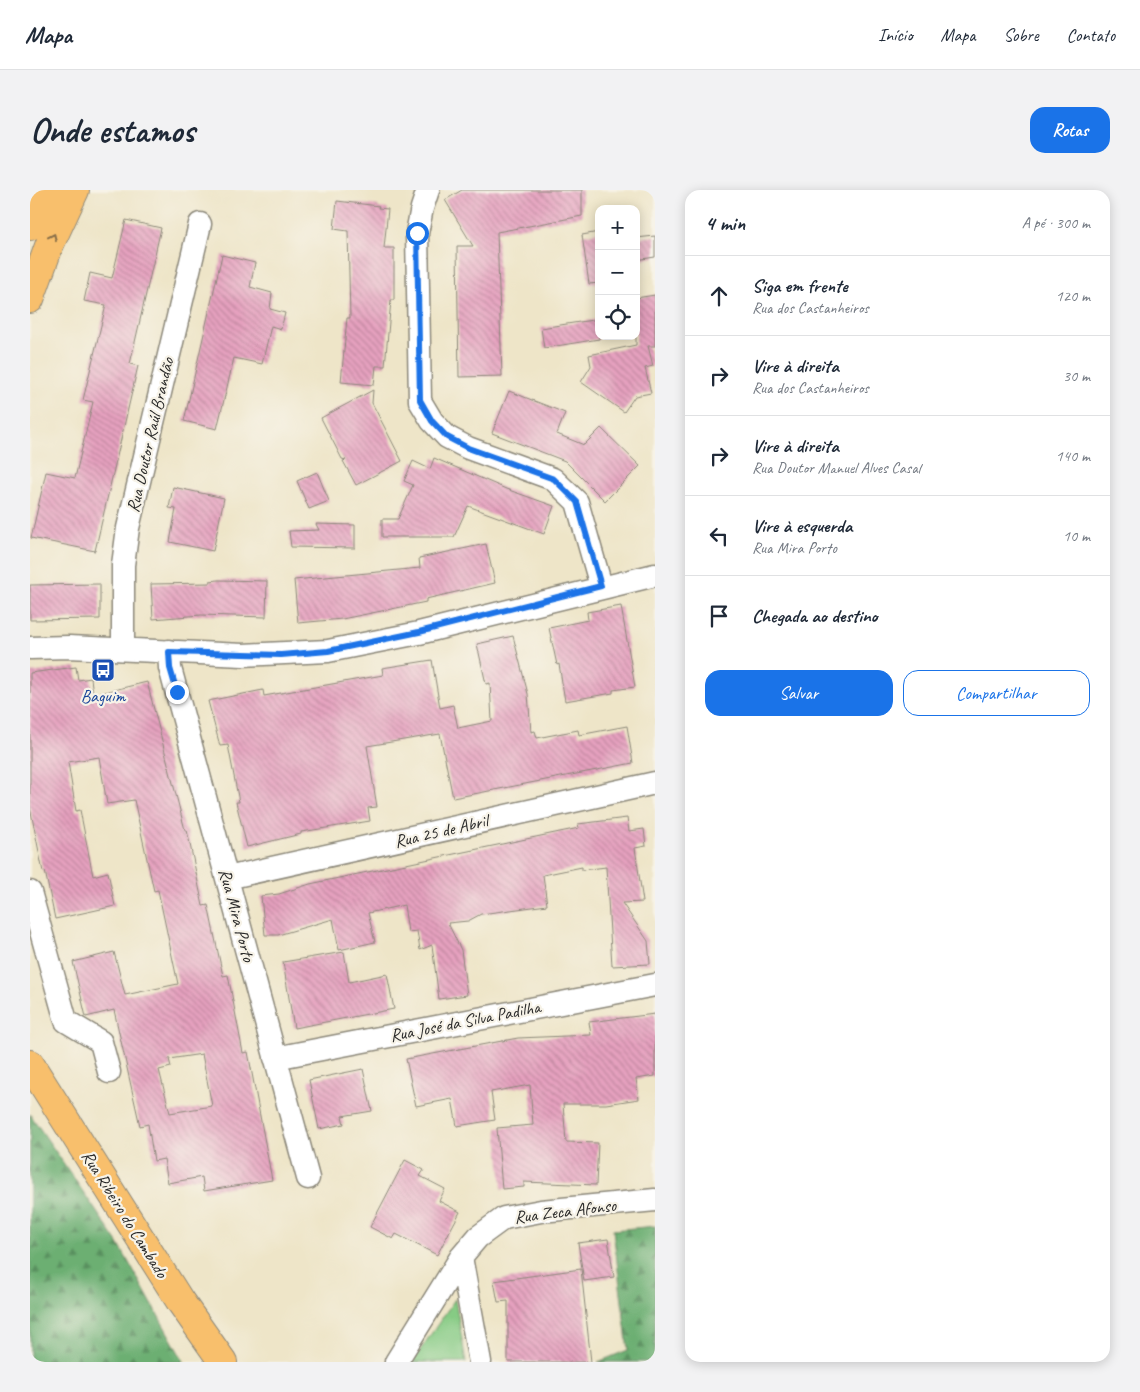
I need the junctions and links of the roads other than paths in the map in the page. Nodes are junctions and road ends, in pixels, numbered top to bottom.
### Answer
1 (48, 190) edge
2 (75, 190) edge
3 (428, 190) edge
4 (200, 224) dead end
5 (30, 226) edge
6 (30, 299) edge
7 (655, 575) edge
8 (601, 586) junction
9 (30, 648) edge
10 (123, 649) junction
11 (169, 652) junction
12 (655, 783) edge
13 (227, 878) junction
14 (30, 892) edge
15 (655, 985) edge
16 (275, 1058) junction
17 (30, 1064) edge
18 (109, 1072) dead end
19 (308, 1178) dead end
20 (655, 1200) edge
21 (461, 1258) junction
22 (223, 1362) edge
23 (396, 1362) edge
24 (480, 1362) edge

1 - 5 main road
6 -> 2 main road
3 - 8 street
4 - 10 street, Rua Doutor Raúl Brandão
7 - 8 street
8 - 11 street
9 - 10 street
10 - 11 street
11 - 13 street, Rua Mira Porto
12 - 13 street, Rua 25 de Abril
13 - 16 street, Rua Mira Porto
14 - 18 street
15 - 16 street, Rua José da Silva Padilha
16 - 19 street, Rua Mira Porto
17 - 22 main road, Rua Ribeiro do Cambado
20 - 21 street, Rua Zeca Afonso
21 - 23 street, Rua Zeca Afonso
21 - 24 street

